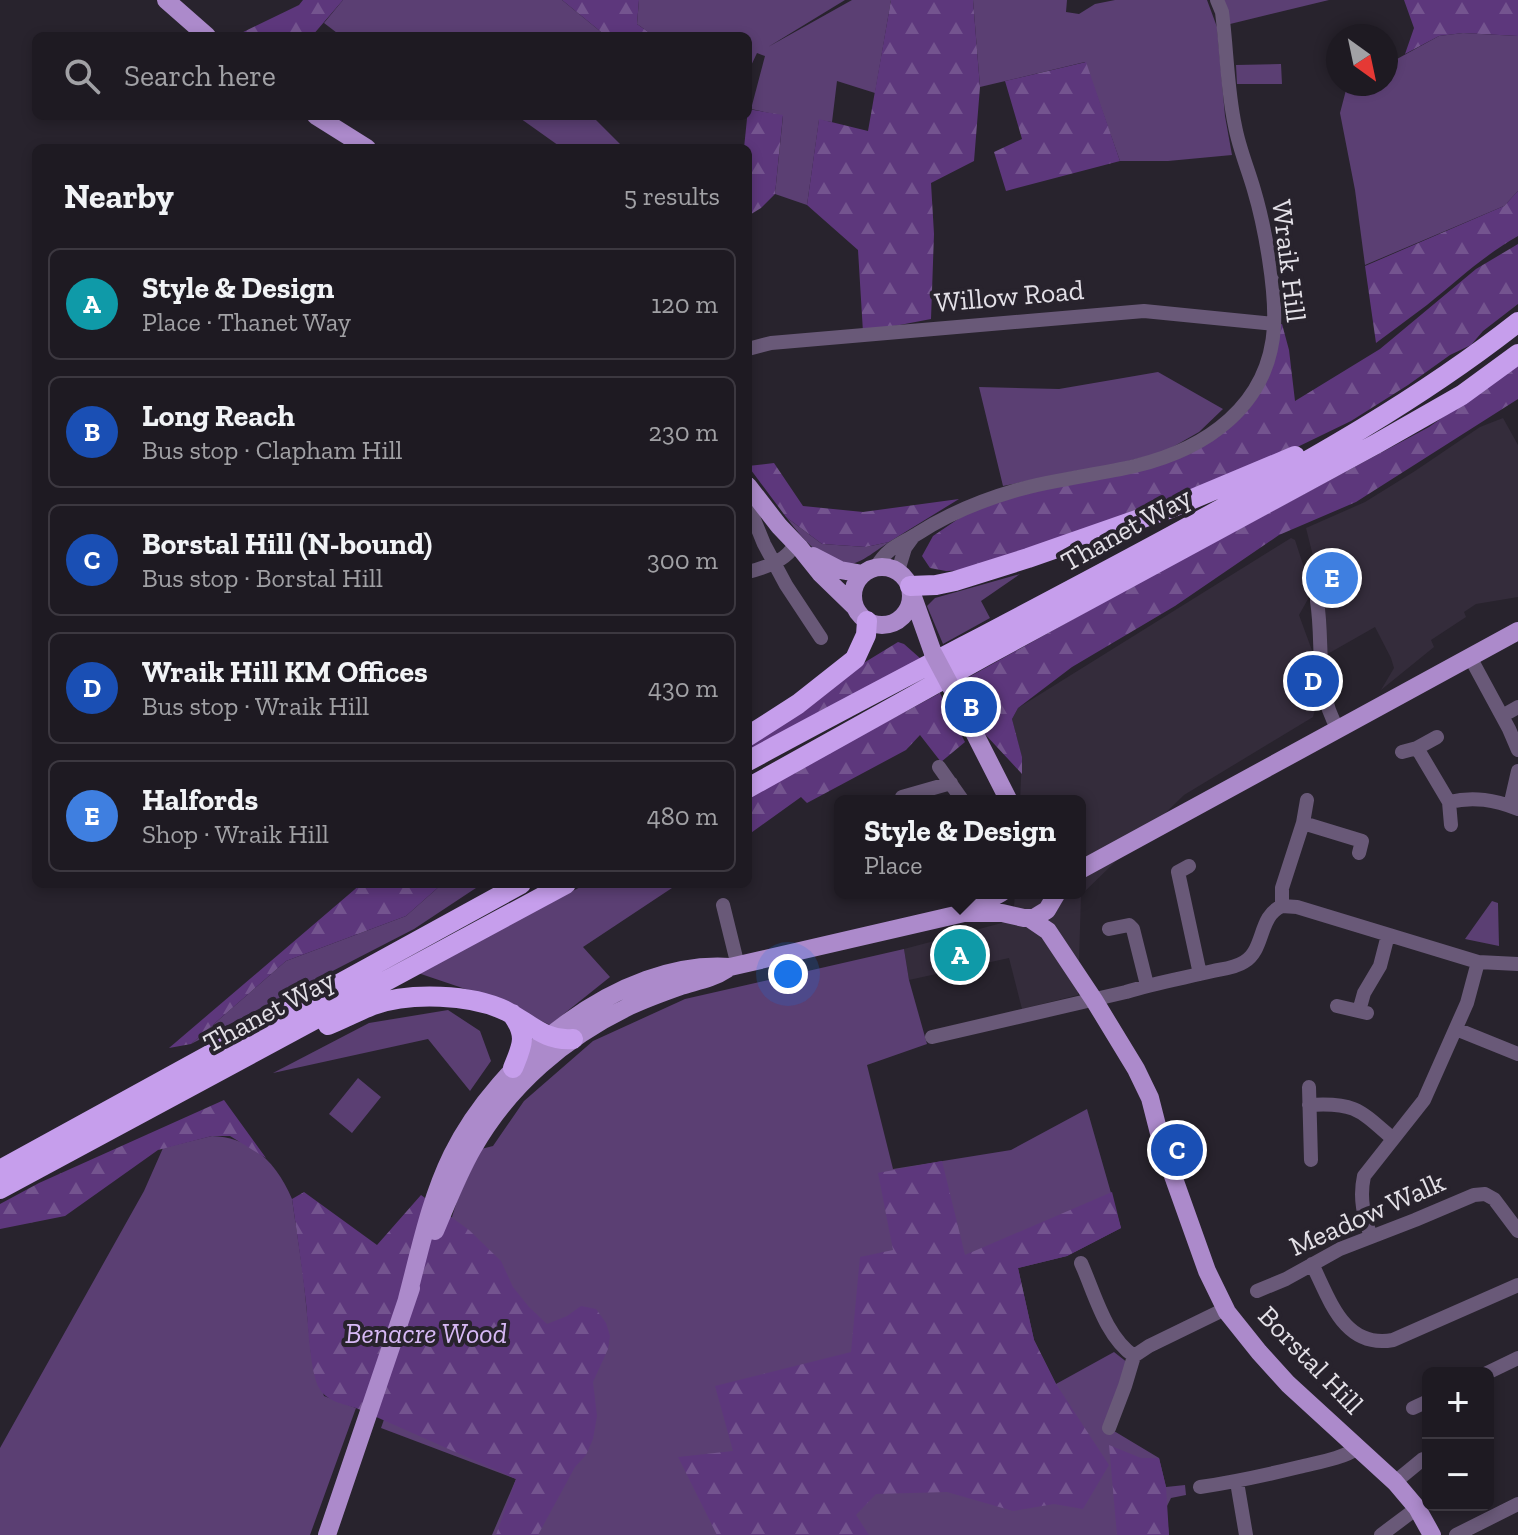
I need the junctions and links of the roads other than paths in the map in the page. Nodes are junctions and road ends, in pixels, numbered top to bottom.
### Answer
1 (166, 0) edge
2 (1217, 0) edge
3 (202, 32) edge
4 (322, 120) edge
5 (361, 144) edge
6 (1518, 322) edge
7 (1274, 324) junction
8 (752, 348) edge
9 (1518, 354) edge
10 (1370, 424) junction
11 (752, 491) edge
12 (752, 514) edge
13 (913, 536) junction
14 (797, 545) junction
15 (774, 562) junction
16 (869, 570) junction
17 (752, 571) edge
18 (907, 583) junction
19 (1317, 601) dead end
20 (861, 614) junction
21 (895, 623) junction
22 (821, 631) dead end
23 (1518, 631) edge
24 (933, 653) junction
25 (1470, 657) junction
26 (1518, 707) edge
27 (1502, 716) junction
28 (1338, 729) junction
29 (752, 733) edge
30 (1437, 737) dead end
31 (1518, 750) edge
32 (752, 759) edge
33 (939, 767) dead end
34 (1518, 771) edge
35 (995, 773) junction
36 (951, 783) junction
37 (752, 786) edge
38 (909, 795) edge
39 (959, 795) edge
40 (999, 795) edge
41 (1006, 795) edge
42 (1307, 800) dead end
43 (1449, 802) junction
44 (1514, 808) edge
45 (1303, 823) junction
46 (1451, 825) dead end
47 (1359, 853) dead end
48 (1086, 866) edge
49 (1189, 866) dead end
50 (501, 888) edge
51 (513, 888) edge
52 (559, 888) edge
53 (992, 899) edge
54 (1006, 899) edge
55 (1053, 899) edge
56 (1054, 899) edge
57 (723, 905) dead end
58 (1282, 906) junction
59 (964, 913) junction
60 (1024, 917) junction
61 (436, 929) junction
62 (1109, 929) dead end
63 (1388, 935) junction
64 (1059, 946) junction
65 (1478, 962) junction
66 (1518, 964) edge
67 (734, 967) junction
68 (1200, 974) junction
69 (1147, 985) junction
70 (1337, 1006) dead end
71 (1098, 1007) junction
72 (512, 1014) junction
73 (1456, 1029) junction
74 (549, 1036) junction
75 (932, 1037) dead end
76 (573, 1039) junction
77 (1518, 1054) edge
78 (513, 1068) junction
79 (1309, 1087) dead end
80 (171, 1096) junction
81 (1309, 1105) junction
82 (1393, 1139) junction
83 (1311, 1160) dead end
84 (0, 1170) edge
85 (0, 1189) edge
86 (1518, 1231) edge
87 (1371, 1237) junction
88 (1081, 1263) dead end
89 (1312, 1264) junction
90 (1264, 1285) dead end
91 (1518, 1285) edge
92 (407, 1299) junction
93 (1225, 1309) junction
94 (1134, 1356) junction
95 (1518, 1358) edge
96 (1494, 1370) edge
97 (1422, 1404) edge
98 (1413, 1408) dead end
99 (1109, 1428) dead end
100 (1358, 1448) junction
101 (1415, 1460) dead end
102 (1237, 1482) junction
103 (1395, 1482) junction
104 (1200, 1487) dead end
105 (1518, 1504) edge
106 (1417, 1508) junction
107 (327, 1535) edge
108 (1246, 1535) edge
109 (1381, 1535) edge
110 (1432, 1535) edge
111 (1456, 1535) edge

1 - 3 main road
2 - 7 street, Wraik Hill
4 - 5 main road
6 - 10 highway, Thanet Way
7 - 8 street, Willow Road
7 - 13 street, Wraik Hill
9 - 37 highway, Thanet Way
10 - 18 highway
10 - 32 highway, Thanet Way
11 - 14 main road
12 - 15 street
13 - 16 street, Wraik Hill
13 - 18 street
14 - 15 street
14 - 16 main road
14 - 20 main road
15 - 17 street
15 - 22 street
16 - 18 main road
16 - 20 main road
18 - 21 main road
18 - 24 main road
19 - 28 street
20 - 21 main road
20 - 29 highway
21 - 24 main road
23 - 25 main road
24 - 35 main road, bridge
25 - 27 street
25 - 28 main road
26 - 27 street
27 - 31 street
28 - 48 main road
30 - 43 street
33 - 36 street
34 - 44 street
35 - 40 main road
35 - 41 main road
36 - 38 street
36 - 39 street
42 - 45 street
43 - 44 street
43 - 46 street
45 - 47 street
45 - 58 street
49 - 68 street
50 - 61 highway
51 - 61 highway, Thanet Way
52 - 80 highway, Thanet Way
53 - 59 main road
54 - 60 main road, Borstal Hill
55 - 60 main road
56 - 64 main road, Borstal Hill
57 - 67 street
58 - 63 street
58 - 68 street
59 - 60 main road
59 - 67 main road
60 - 64 main road, Borstal Hill
61 - 84 highway, Thanet Way
62 - 69 street
63 - 65 street
63 - 70 street
64 - 71 main road, Borstal Hill
65 - 66 street
65 - 73 street
67 - 74 main road
67 - 76 main road
68 - 69 street
69 - 71 street
71 - 75 street
71 - 93 main road, Borstal Hill
72 - 74 highway
72 - 78 highway
72 - 80 highway
73 - 77 street
73 - 82 street
74 - 76 highway
74 - 78 main road
76 - 92 main road
78 - 92 main road
79 - 81 street
80 - 85 highway, Thanet Way
81 - 82 street
81 - 83 street
82 - 87 street
86 - 87 street, Meadow Walk
87 - 89 street, Meadow Walk
88 - 94 street
89 - 90 street, Meadow Walk
89 - 91 street
92 - 107 main road
93 - 94 street
93 - 100 main road, Borstal Hill
94 - 99 street
95 - 96 street
97 - 98 street
100 - 102 street
100 - 103 main road, Borstal Hill
101 - 103 street
102 - 104 street
102 - 108 street
103 - 106 main road, Borstal Hill
105 - 111 street
106 - 109 street
106 - 110 main road, Borstal Hill

